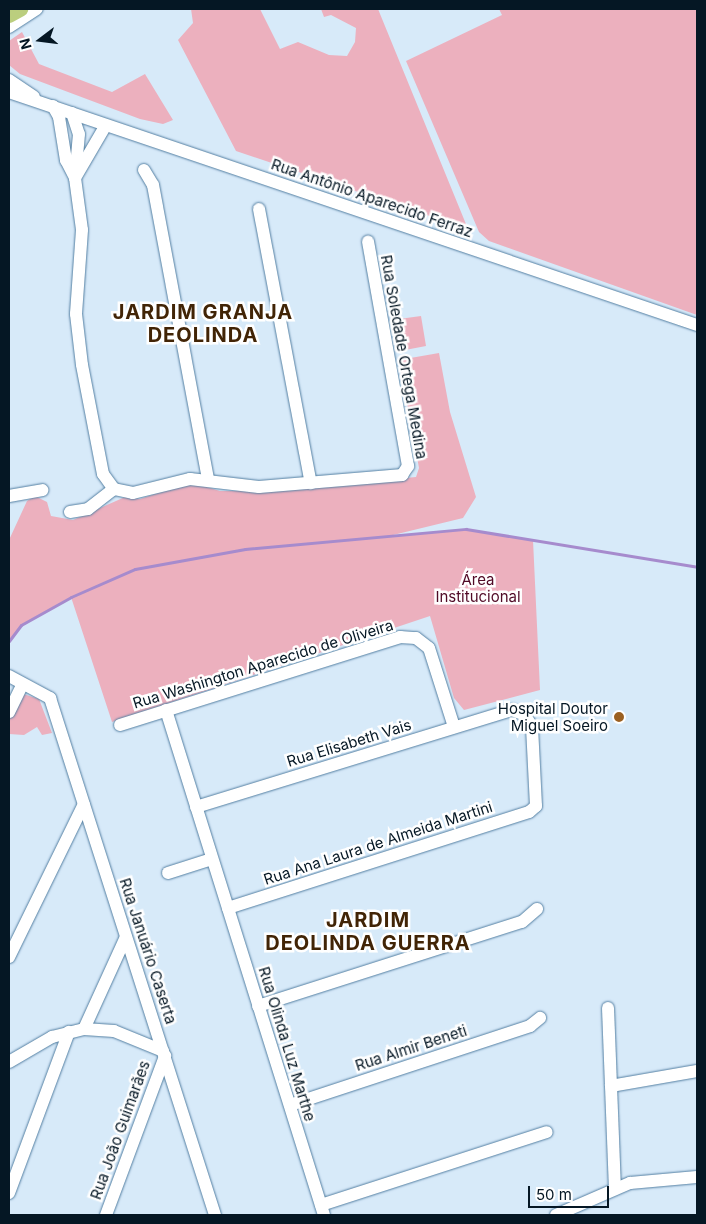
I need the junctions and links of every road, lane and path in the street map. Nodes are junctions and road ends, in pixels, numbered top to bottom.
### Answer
1 (20, 9) edge
2 (37, 9) edge
3 (9, 15) edge
4 (9, 27) edge
5 (9, 80) edge
6 (9, 92) edge
7 (37, 101) junction
8 (53, 106) junction
9 (72, 113) junction
10 (102, 124) junction
11 (144, 170) dead end
12 (75, 178) junction
13 (259, 208) dead end
14 (368, 242) dead end
15 (697, 325) edge
16 (208, 479) junction
17 (311, 483) junction
18 (114, 489) junction
19 (42, 490) dead end
20 (9, 496) edge
21 (70, 512) dead end
22 (9, 676) edge
23 (22, 684) junction
24 (166, 710) junction
25 (9, 712) edge
26 (120, 725) dead end
27 (454, 728) junction
28 (84, 804) junction
29 (536, 806) joint
30 (196, 807) junction
31 (212, 859) junction
32 (168, 873) dead end
33 (228, 908) junction
34 (537, 909) dead end
35 (126, 937) junction
36 (9, 957) edge
37 (258, 1006) junction
38 (608, 1008) dead end
39 (540, 1018) dead end
40 (84, 1029) junction
41 (69, 1032) junction
42 (164, 1053) junction
43 (9, 1062) edge
44 (697, 1071) edge
45 (611, 1086) junction
46 (290, 1105) junction
47 (547, 1132) dead end
48 (697, 1177) edge
49 (614, 1188) junction
50 (9, 1193) edge
51 (322, 1210) edge
52 (106, 1215) edge
53 (215, 1215) edge
54 (556, 1215) edge

1 - 3 main road
2 - 4 street
5 - 7 street, Rua Antônio Aparecido Ferraz
6 - 7 street, Rua Antônio Aparecido Ferraz
7 - 8 street, Rua Antônio Aparecido Ferraz
8 - 9 street, Rua Antônio Aparecido Ferraz
8 - 12 street
9 - 10 street, Rua Antônio Aparecido Ferraz
9 - 12 street
10 - 12 street
10 - 15 street, Rua Antônio Aparecido Ferraz
11 - 16 street
12 - 18 street
13 - 17 street
14 - 17 street, Rua Soledade Ortega Medina
16 - 17 street
16 - 18 street
18 - 21 street
19 - 20 street
22 - 23 street
23 - 25 street
23 - 28 street, Rua Januário Caserta
24 - 26 street, Rua Washington Aparecido de Oliveira
24 - 27 street, Rua Washington Aparecido de Oliveira
24 - 30 street, Rua Olinda Luz Marthe
27 - 29 street, Rua Elisabeth Vais
27 - 30 street, Rua Elisabeth Vais
28 - 35 street, Rua Januário Caserta
28 - 36 street
29 - 33 street, Rua Ana Laura de Almeida Martini
30 - 31 street, Rua Olinda Luz Marthe
31 - 32 street
31 - 33 street, Rua Olinda Luz Marthe
33 - 37 street, Rua Olinda Luz Marthe
34 - 37 street
35 - 40 street
35 - 42 street, Rua Januário Caserta
37 - 46 street, Rua Olinda Luz Marthe
38 - 45 street
39 - 46 street, Rua Almir Beneti
40 - 41 street
40 - 42 street
41 - 43 street
41 - 50 street
42 - 52 street, Rua João Guimarães
42 - 53 street, Rua Januário Caserta
44 - 45 street
45 - 49 street
46 - 51 street, Rua Olinda Luz Marthe
47 - 51 street
48 - 49 street
49 - 54 street

